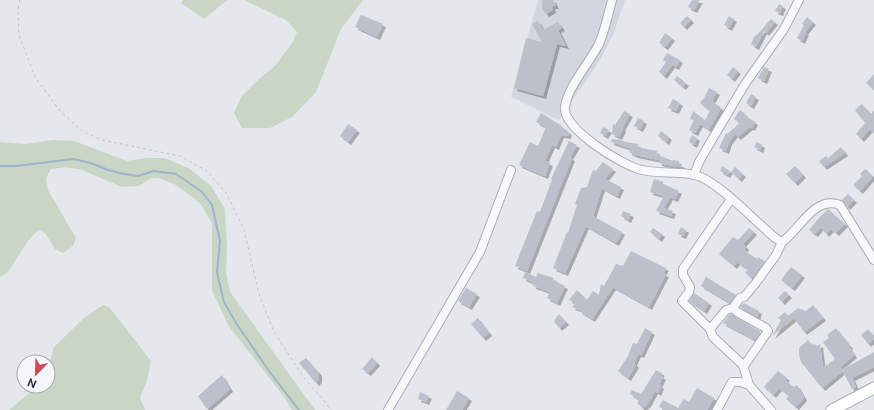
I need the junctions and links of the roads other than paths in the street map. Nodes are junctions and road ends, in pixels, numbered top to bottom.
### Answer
1 (612, 0) edge
2 (799, 0) edge
3 (511, 170) dead end
4 (694, 175) junction
5 (731, 198) junction
6 (782, 242) junction
7 (874, 260) edge
8 (733, 308) junction
9 (710, 329) junction
10 (744, 366) junction
11 (749, 385) junction
12 (874, 388) edge
13 (388, 410) edge
14 (717, 410) edge
15 (771, 410) edge
16 (832, 410) edge

1 - 4 street
2 - 4 street
3 - 13 street
4 - 5 street
5 - 6 street
5 - 9 street
6 - 7 street
6 - 8 street
8 - 9 street
8 - 10 street
9 - 10 street
10 - 11 street
11 - 14 street
11 - 15 street
12 - 16 street

